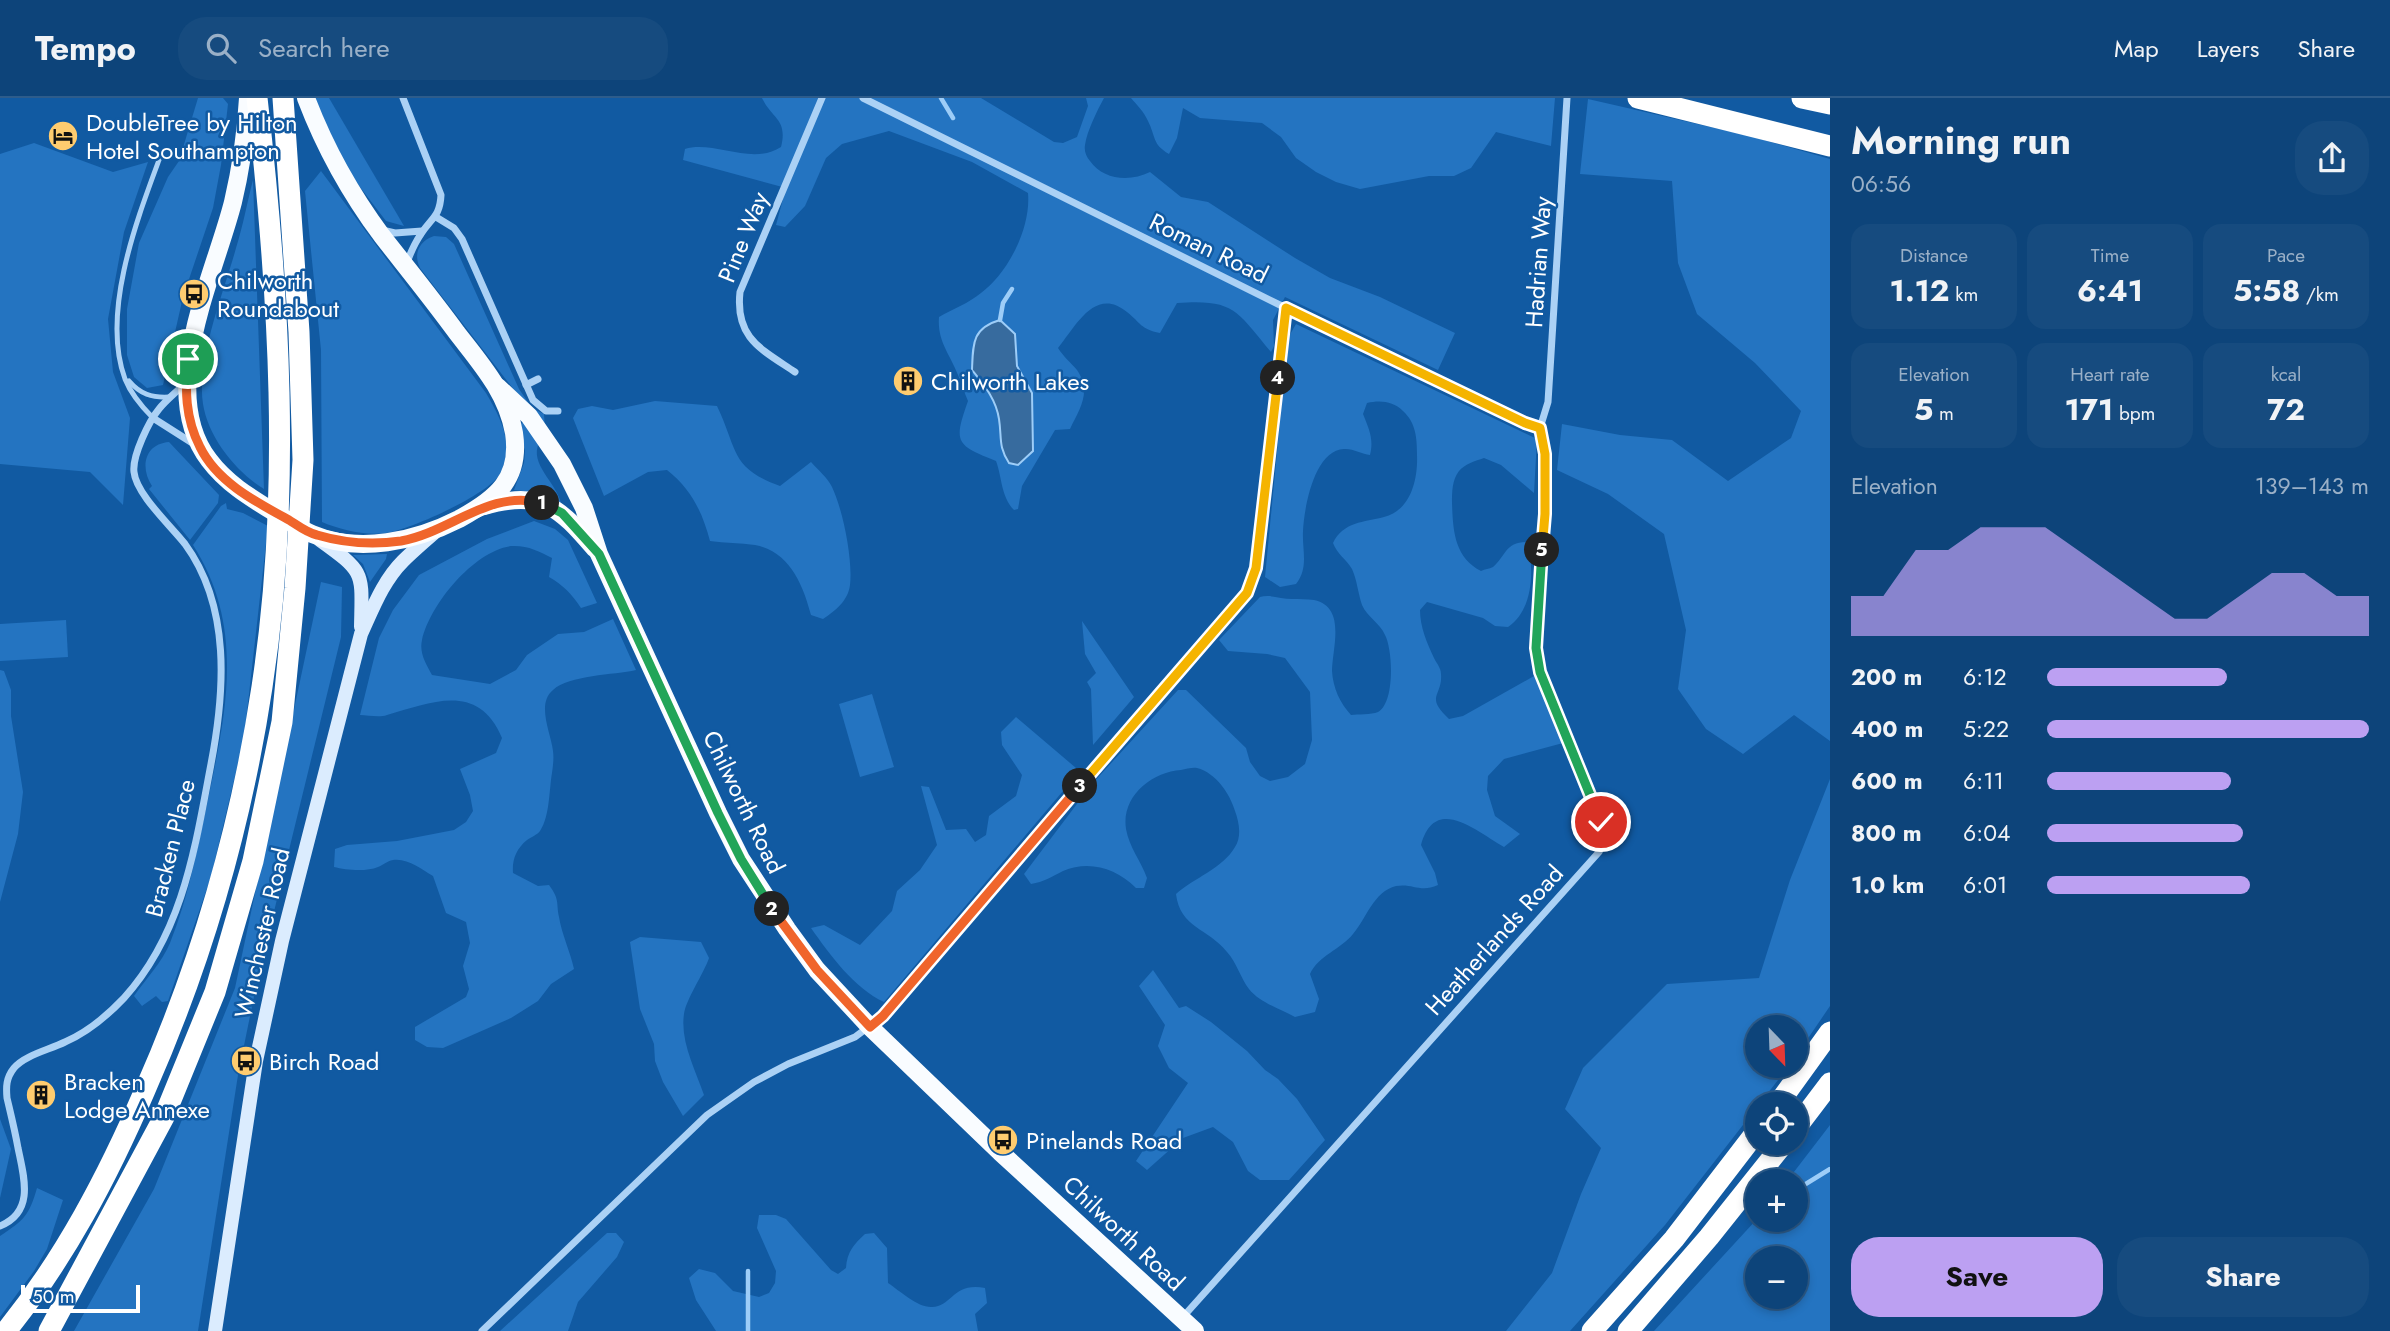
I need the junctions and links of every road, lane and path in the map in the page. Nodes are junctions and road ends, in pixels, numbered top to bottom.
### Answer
1 (248, 98) edge
2 (257, 98) edge
3 (283, 98) edge
4 (306, 98) edge
5 (403, 98) edge
6 (822, 98) edge
7 (863, 98) edge
8 (1567, 98) edge
9 (1638, 98) edge
10 (1802, 98) edge
11 (1830, 104) edge
12 (1830, 146) edge
13 (159, 160) dead end
14 (436, 217) junction
15 (377, 229) junction
16 (422, 231) junction
17 (406, 266) junction
18 (1286, 308) junction
19 (122, 369) junction
20 (795, 372) dead end
21 (538, 379) dead end
22 (186, 382) junction
23 (526, 384) junction
24 (498, 387) junction
25 (170, 397) junction
26 (558, 411) dead end
27 (153, 418) junction
28 (1540, 428) junction
29 (200, 448) junction
30 (479, 508) junction
31 (437, 530) junction
32 (314, 535) junction
33 (599, 554) junction
34 (361, 634) junction
35 (870, 1027) junction
36 (1830, 1032) edge
37 (1830, 1083) edge
38 (1787, 1092) edge
39 (1808, 1112) edge
40 (1745, 1147) edge
41 (1774, 1155) edge
42 (0, 1226) edge
43 (1188, 1325) edge
44 (6, 1331) edge
45 (49, 1331) edge
46 (215, 1331) edge
47 (482, 1331) edge
48 (1592, 1331) edge
49 (1628, 1331) edge

1 - 22 main road
2 - 44 highway
3 - 45 highway
4 - 15 main road
5 - 14 street
6 - 20 street, Pine Way
7 - 18 street, Roman Road
8 - 28 street, Hadrian Way
9 - 12 highway
10 - 11 highway
13 - 19 lane
14 - 16 street
14 - 23 street
15 - 16 street
15 - 17 main road
16 - 17 street
17 - 24 main road
18 - 28 street, Roman Road
18 - 35 street
19 - 25 lane
19 - 27 lane
21 - 23 street
22 - 25 street, Bracken Place
22 - 29 main road
23 - 26 street
24 - 30 main road
24 - 33 main road, Chilworth Road
25 - 27 street, Bracken Place
27 - 29 street
27 - 42 street, Bracken Place
28 - 43 street, Heatherlands Road
29 - 32 main road
30 - 31 main road
30 - 33 main road, Chilworth Road
31 - 32 main road
31 - 34 street, Winchester Road
32 - 34 street, Winchester Road
33 - 35 main road, Chilworth Road
34 - 46 street, Winchester Road
35 - 43 main road, Chilworth Road
35 - 47 street
36 - 38 highway
37 - 39 highway
40 - 48 highway
41 - 49 highway

